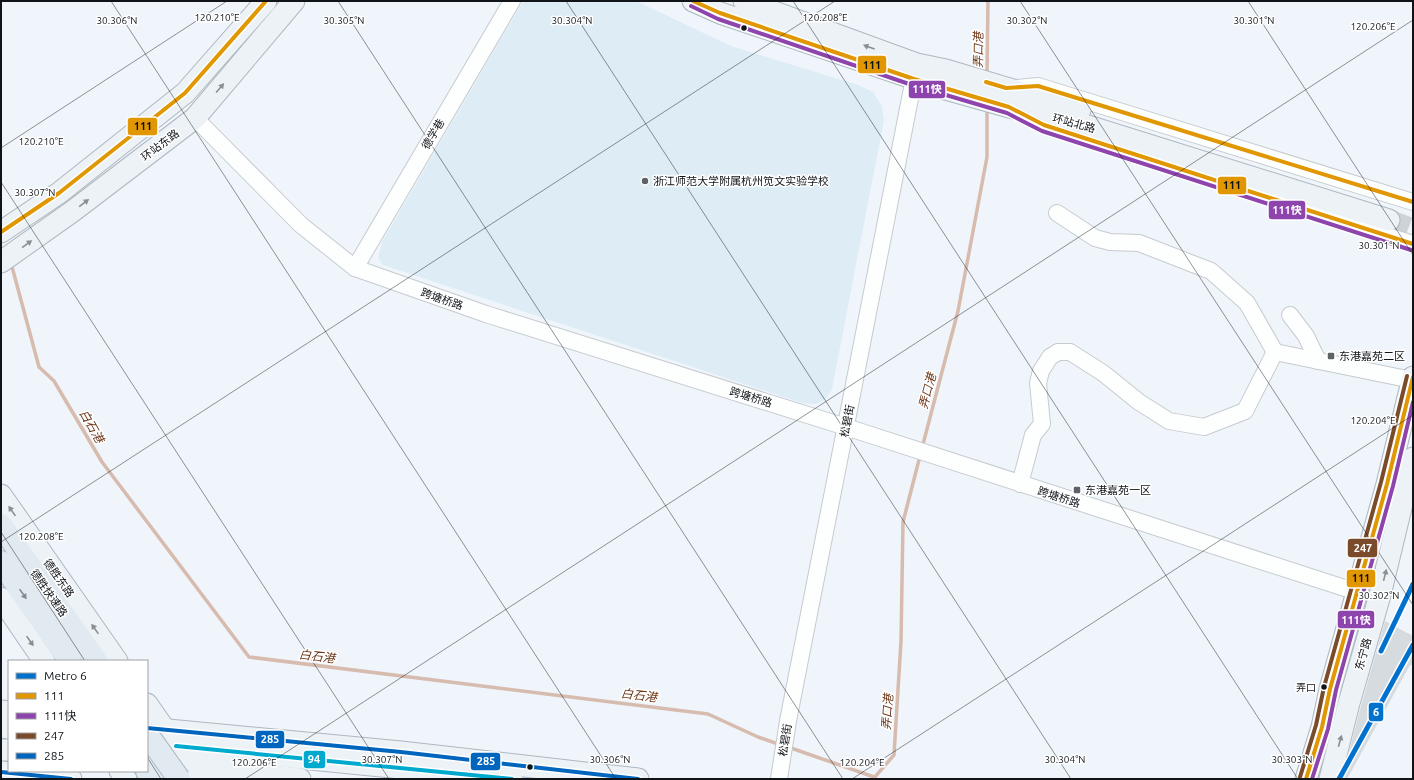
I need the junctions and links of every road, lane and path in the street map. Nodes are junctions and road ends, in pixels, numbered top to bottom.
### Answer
1 (266, 1) edge
2 (294, 1) edge
3 (512, 1) edge
4 (693, 1) edge
5 (744, 1) edge
6 (915, 72) junction
7 (1008, 97) junction
8 (195, 118) junction
9 (1413, 202) edge
10 (1057, 213) dead end
11 (1391, 215) tunnel mouth
12 (1, 232) edge
13 (1413, 244) edge
14 (1, 262) edge
15 (355, 268) junction
16 (1290, 315) dead end
17 (1275, 352) junction
18 (1318, 361) junction
19 (1412, 378) edge
20 (846, 427) junction
21 (1413, 458) edge
22 (1020, 484) junction
23 (1, 495) edge
24 (1, 525) edge
25 (1, 562) edge
26 (1357, 592) junction
27 (1, 598) edge
28 (43, 660) edge
29 (69, 660) edge
30 (95, 660) edge
31 (116, 660) edge
32 (148, 706) edge
33 (159, 734) edge
34 (148, 741) edge
35 (148, 763) edge
36 (454, 765) junction
37 (1, 772) edge
38 (189, 776) edge
39 (71, 779) edge
40 (300, 779) edge
41 (512, 779) edge
42 (638, 779) edge
43 (779, 779) edge
44 (1306, 779) edge
45 (1330, 779) edge

1 - 12 main road, 环站东路
8 -> 2 main road, 环站东路
3 - 15 street, 德学巷
4 - 6 main road, 环站北路
6 -> 5 main road, 环站北路
6 - 7 main road, 环站北路
6 - 20 street, 松碧街
7 - 9 street
7 - 11 main road, 环站北路
7 - 13 street
14 -> 8 main road, 环站东路
8 - 15 street, 跨塘桥路
10 - 17 street
15 - 20 street, 跨塘桥路
16 - 18 street
17 - 18 street
17 - 22 street
18 - 19 street
19 - 26 main road, 东宁路
20 - 22 street, 跨塘桥路
20 - 43 street, 松碧街
45 -> 21 main road, 东宁路
22 - 26 street, 跨塘桥路
31 -> 23 main road, 德胜东路
24 - 30 highway, 德胜快速路
25 -> 29 highway, 德胜快速路
26 - 44 main road, 东宁路
27 -> 28 main road
32 - 33 main road
33 - 34 main road
33 - 36 main road
33 - 38 highway, bridge
33 - 38 main road
35 - 38 main road
36 - 41 main road
36 - 42 main road
37 - 39 main road
38 - 40 main road

